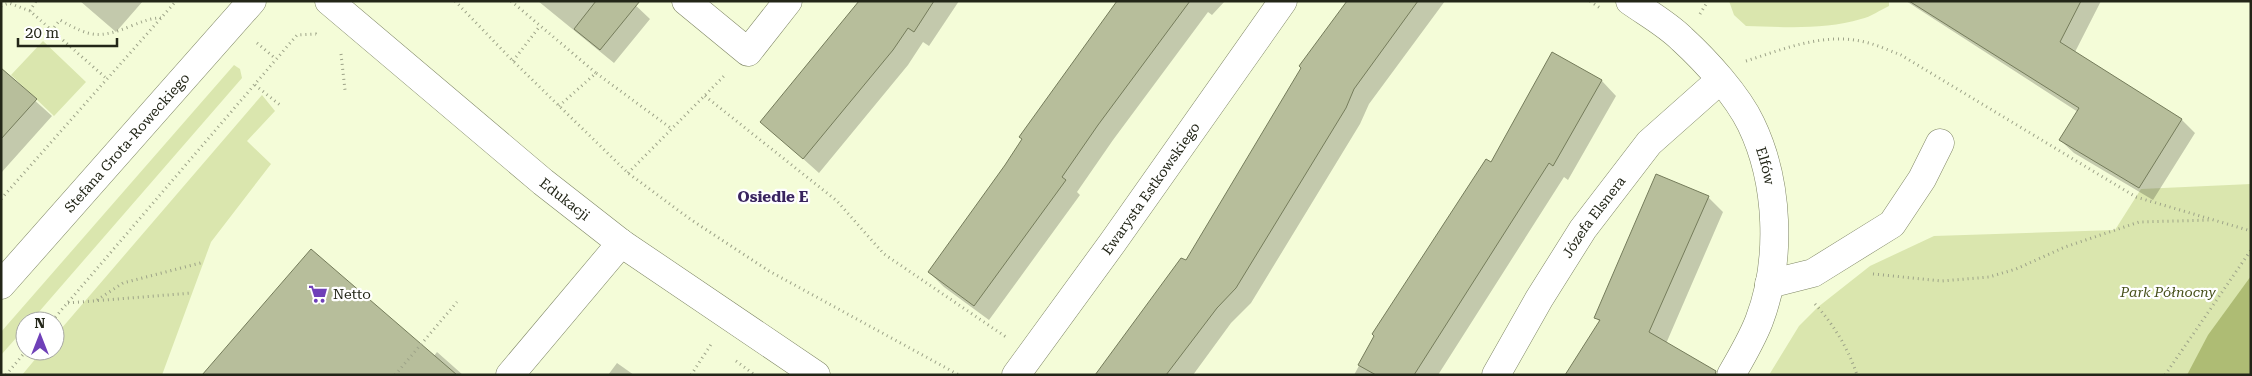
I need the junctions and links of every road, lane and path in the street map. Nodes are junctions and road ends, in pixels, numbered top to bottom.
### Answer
1 (36, 1) edge
2 (176, 1) edge
3 (252, 1) edge
4 (329, 1) edge
5 (455, 1) edge
6 (510, 1) edge
7 (686, 1) edge
8 (788, 1) edge
9 (1283, 1) edge
10 (1590, 1) edge
11 (1630, 1) edge
12 (1708, 1) edge
13 (1, 6) edge
14 (30, 11) junction
15 (1605, 12) dead end
16 (161, 18) junction
17 (1697, 18) dead end
18 (540, 26) junction
19 (52, 31) junction
20 (316, 34) dead end
21 (748, 52) junction
22 (341, 54) dead end
23 (513, 61) junction
24 (1745, 61) dead end
25 (596, 73) junction
26 (106, 79) junction
27 (1720, 80) junction
28 (255, 85) junction
29 (345, 90) dead end
30 (705, 96) junction
31 (280, 105) dead end
32 (559, 106) junction
33 (672, 129) junction
34 (1940, 143) dead end
35 (628, 173) junction
36 (1, 198) edge
37 (2214, 220) junction
38 (2251, 231) edge
39 (621, 243) junction
40 (2251, 250) edge
41 (204, 262) dead end
42 (1869, 274) dead end
43 (1769, 284) junction
44 (1, 285) edge
45 (192, 293) dead end
46 (97, 301) junction
47 (457, 302) dead end
48 (1813, 302) dead end
49 (67, 303) junction
50 (60, 311) edge
51 (1010, 341) dead end
52 (712, 343) dead end
53 (18, 361) edge
54 (6, 375) edge
55 (395, 375) edge
56 (510, 375) edge
57 (691, 375) edge
58 (816, 375) edge
59 (959, 375) edge
60 (1016, 375) edge
61 (1496, 375) edge
62 (1731, 375) edge
63 (1857, 375) edge
64 (2165, 375) edge

1 - 14 path
2 - 16 path
3 - 44 street, Stefana Grota-Roweckiego
4 - 39 street, Edukacji
5 - 23 path
6 - 18 path
7 - 21 street
8 - 21 street
9 - 60 street, Ewarysta Estkowskiego
10 - 15 path
11 - 27 street, Elfów
12 - 17 path
13 - 14 path
14 - 19 path
16 - 19 path
16 - 26 path
18 - 23 path
18 - 25 path
19 - 26 path
20 - 28 path
21 - 30 path
22 - 29 path
23 - 32 path
24 - 37 path
25 - 32 path
25 - 33 path
26 - 36 path
27 - 43 street, Elfów
27 - 61 street, Józefa Elsnera
28 - 31 path
28 - 49 path
30 - 33 path
30 - 51 path
32 - 35 path
33 - 35 path
34 - 43 street
35 - 59 path
37 - 38 path
37 - 42 path
39 - 56 street
39 - 58 street, Edukacji
40 - 64 path
41 - 46 path
43 - 62 street, Elfów
45 - 46 path
46 - 49 path
47 - 55 path
48 - 63 path
49 - 50 path
52 - 57 path
53 - 54 path

